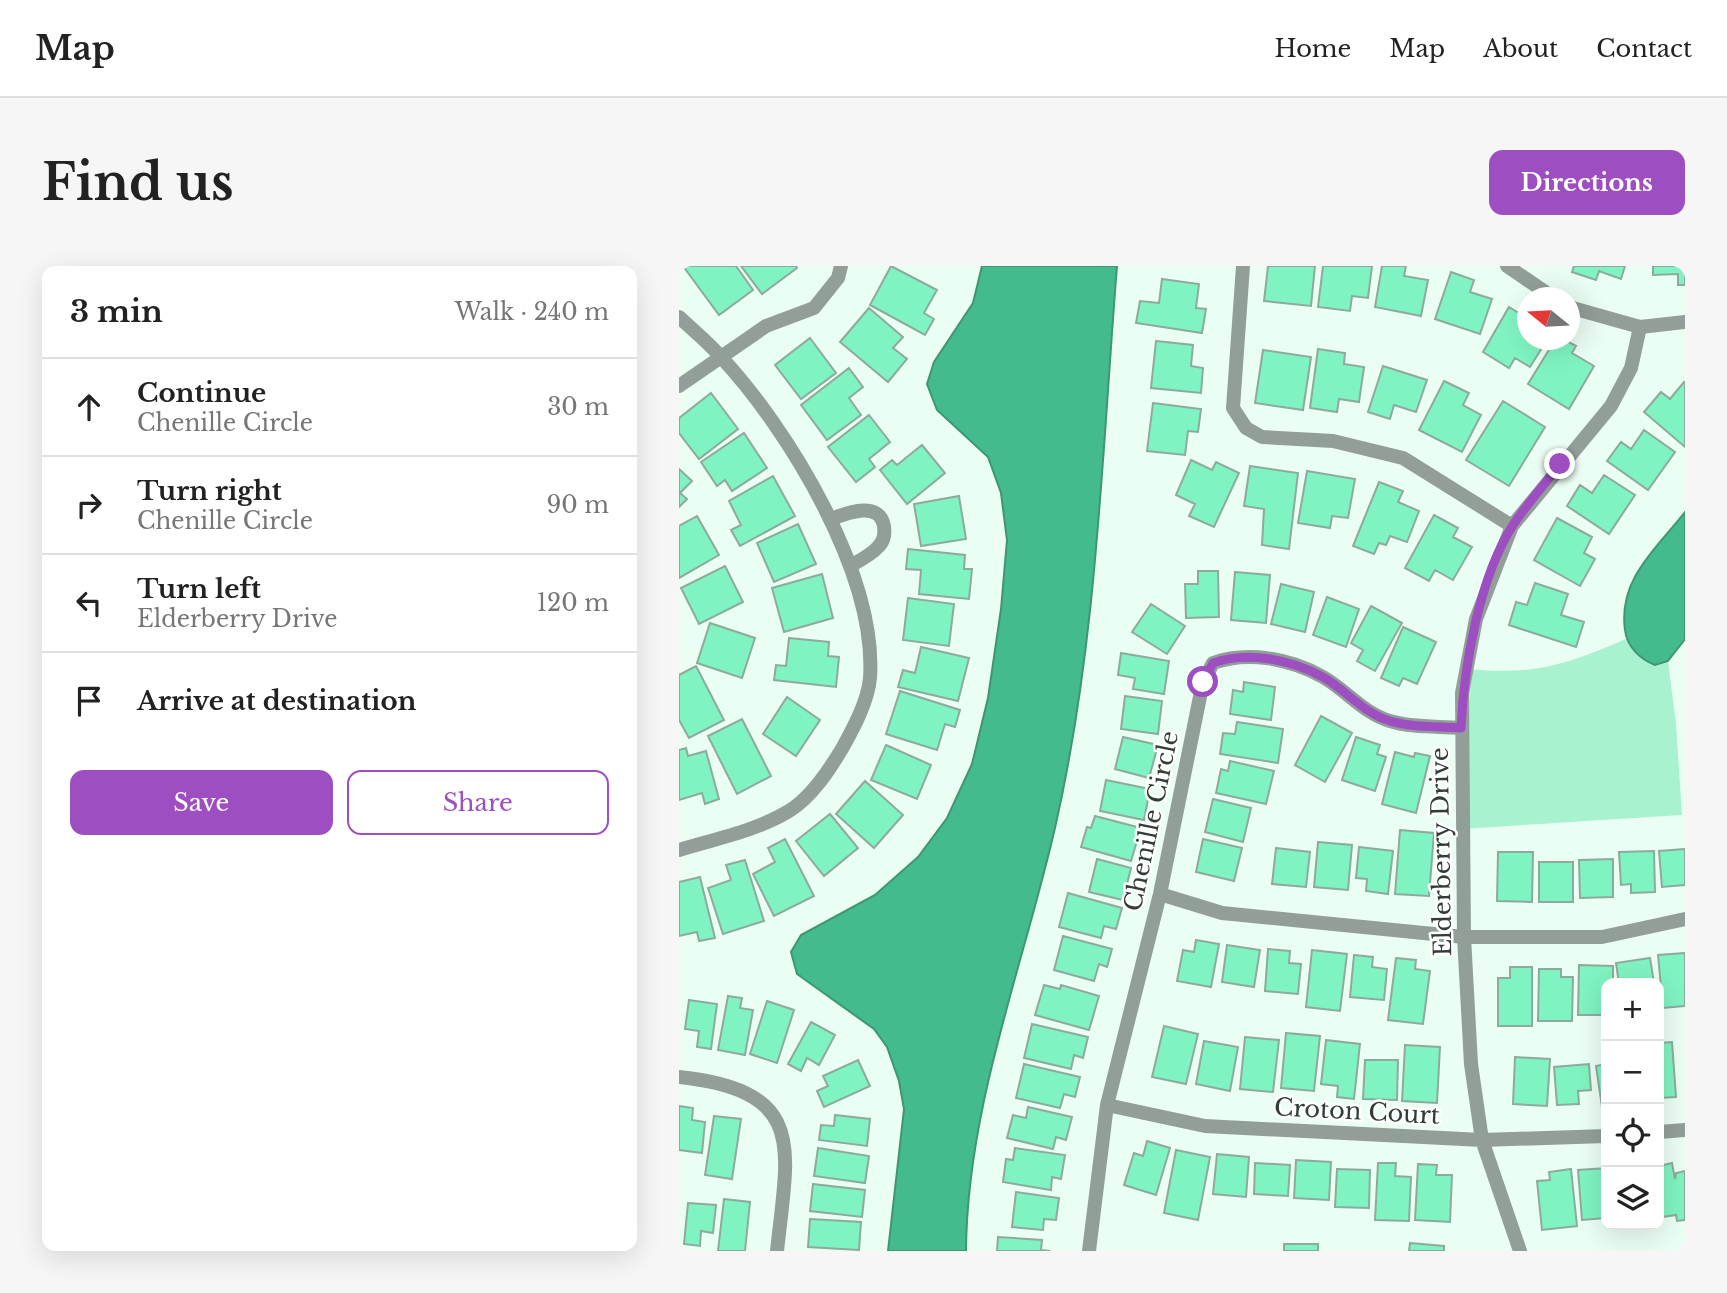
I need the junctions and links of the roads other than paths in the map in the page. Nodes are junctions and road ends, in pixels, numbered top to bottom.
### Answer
1 (841, 266) edge
2 (1243, 266) edge
3 (1507, 266) edge
4 (1538, 287) edge
5 (1580, 310) edge
6 (679, 317) edge
7 (1685, 322) edge
8 (1640, 327) junction
9 (722, 357) junction
10 (679, 386) edge
11 (831, 519) junction
12 (1512, 526) junction
13 (850, 566) junction
14 (1461, 728) junction
15 (679, 850) edge
16 (1160, 894) junction
17 (1685, 919) edge
18 (1464, 937) junction
19 (679, 1077) edge
20 (1107, 1105) junction
21 (1685, 1129) edge
22 (1664, 1131) edge
23 (1601, 1136) edge
24 (1482, 1140) junction
25 (777, 1251) edge
26 (1089, 1251) edge
27 (1520, 1251) edge

1 - 9 street
2 - 12 street
3 - 4 street
5 - 8 street
6 - 9 street
7 - 8 street
8 - 12 street, Elderberry Drive
9 - 10 street
9 - 11 street
11 - 13 street
11 - 13 street
12 - 14 street, Elderberry Drive
13 - 15 street
14 - 16 street, Chenille Circle
14 - 18 street, Elderberry Drive
16 - 18 street
16 - 20 street, Chenille Circle
17 - 18 street
18 - 24 street, Elderberry Drive
19 - 25 street
20 - 24 street, Croton Court
20 - 26 street, Chenille Circle
21 - 22 street
23 - 24 street, Croton Court
24 - 27 street, Elderberry Drive

